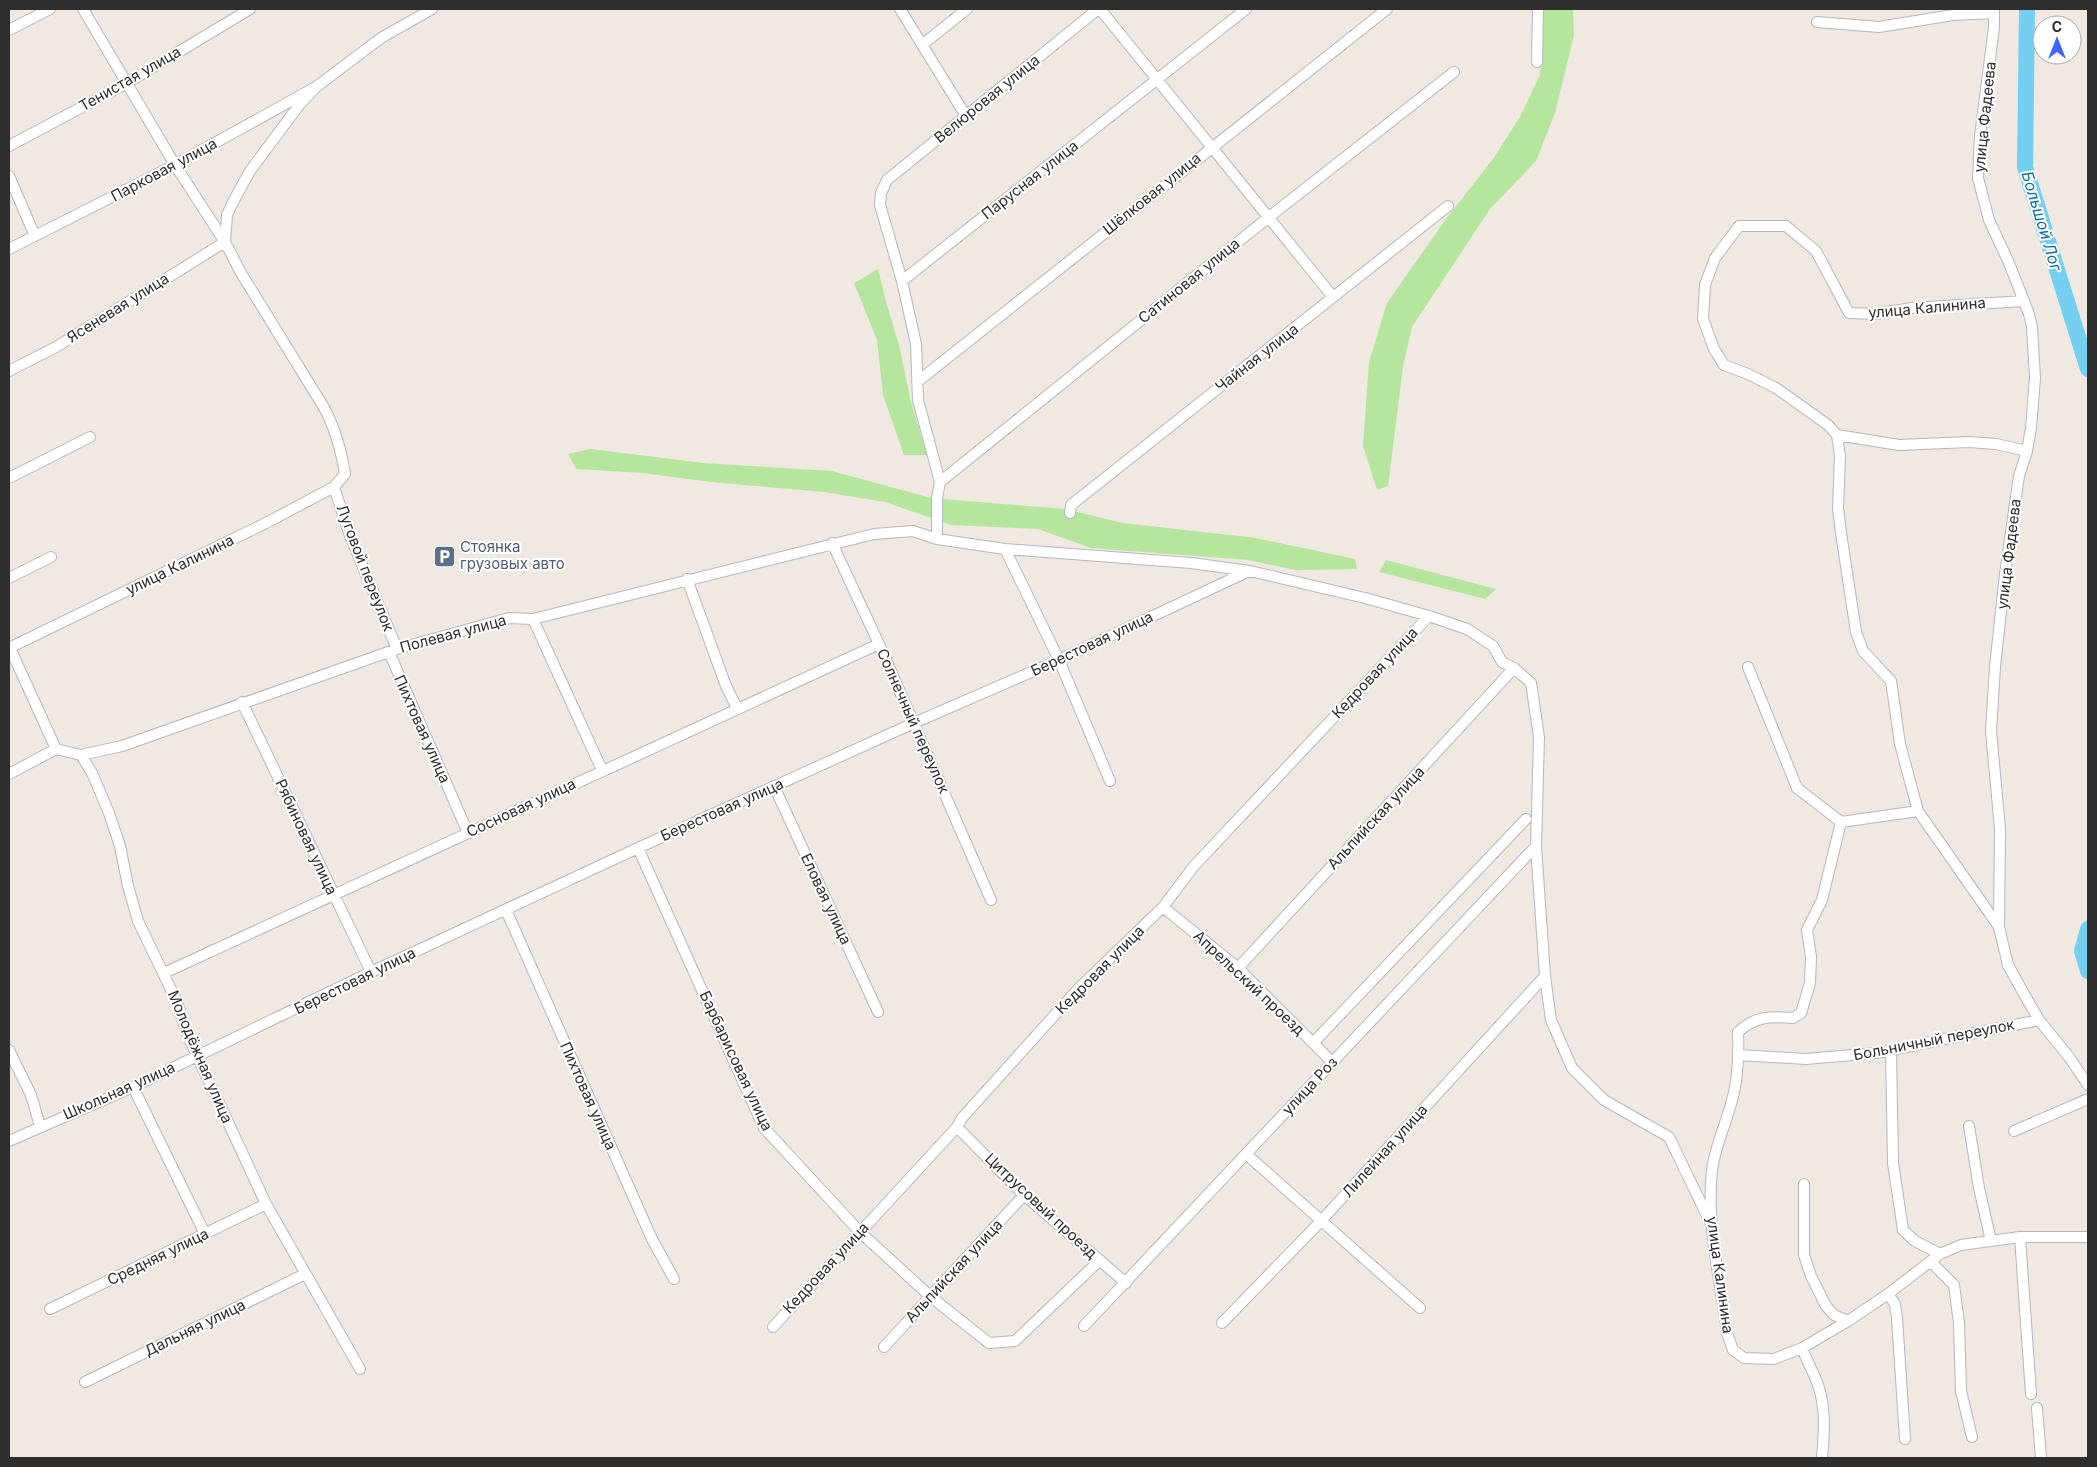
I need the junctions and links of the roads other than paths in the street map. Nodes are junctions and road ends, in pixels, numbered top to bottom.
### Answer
1 (50, 9) edge
2 (83, 9) edge
3 (250, 9) edge
4 (432, 9) edge
5 (900, 9) edge
6 (967, 9) edge
7 (1099, 9) edge
8 (1246, 9) edge
9 (1387, 9) edge
10 (1538, 9) edge
11 (1994, 11) edge
12 (1816, 22) dead end
13 (9, 30) edge
14 (922, 45) junction
15 (1537, 62) dead end
16 (1454, 72) dead end
17 (1157, 79) junction
18 (127, 83) junction
19 (316, 87) junction
20 (966, 116) junction
21 (9, 146) edge
22 (1212, 147) junction
23 (175, 165) junction
24 (9, 176) edge
25 (1448, 206) dead end
26 (1269, 217) junction
27 (35, 236) junction
28 (225, 242) junction
29 (9, 249) edge
30 (902, 280) junction
31 (1333, 297) junction
32 (2024, 301) junction
33 (9, 371) edge
34 (917, 382) junction
35 (1837, 435) junction
36 (90, 437) dead end
37 (2027, 451) junction
38 (9, 478) edge
39 (940, 482) junction
40 (334, 486) junction
41 (1070, 513) dead end
42 (937, 539) junction
43 (832, 543) junction
44 (1004, 549) junction
45 (51, 557) dead end
46 (1250, 571) junction
47 (9, 578) edge
48 (687, 579) junction
49 (1429, 616) junction
50 (533, 619) junction
51 (879, 644) junction
52 (9, 648) edge
53 (393, 650) junction
54 (1059, 660) junction
55 (1748, 667) dead end
56 (1514, 668) junction
57 (242, 702) junction
58 (737, 708) junction
59 (914, 722) junction
60 (56, 749) junction
61 (81, 755) junction
62 (602, 770) junction
63 (9, 774) edge
64 (1110, 781) dead end
65 (774, 786) junction
66 (1918, 812) junction
67 (1526, 820) dead end
68 (1841, 822) junction
69 (468, 833) junction
70 (1536, 846) junction
71 (638, 848) junction
72 (334, 895) junction
73 (991, 900) dead end
74 (1163, 906) junction
75 (506, 910) junction
76 (1999, 927) junction
77 (1238, 968) junction
78 (371, 972) junction
79 (164, 973) junction
80 (1545, 976) junction
81 (878, 1012) dead end
82 (2039, 1020) junction
83 (1312, 1043) junction
84 (9, 1050) edge
85 (1891, 1050) junction
86 (1739, 1055) junction
87 (197, 1056) junction
88 (1332, 1062) junction
89 (2088, 1085) edge
90 (134, 1087) junction
91 (2088, 1099) edge
92 (40, 1126) junction
93 (1969, 1126) dead end
94 (957, 1127) junction
95 (2014, 1131) dead end
96 (9, 1142) edge
97 (1246, 1154) junction
98 (1804, 1184) dead end
99 (1024, 1195) junction
100 (266, 1204) junction
101 (1321, 1221) junction
102 (1710, 1222) junction
103 (860, 1232) junction
104 (205, 1234) junction
105 (2020, 1237) junction
106 (2088, 1237) edge
107 (1991, 1241) junction
108 (1940, 1254) junction
109 (1100, 1260) junction
110 (1931, 1262) junction
111 (305, 1274) junction
112 (674, 1279) dead end
113 (1126, 1283) junction
114 (1888, 1294) junction
115 (931, 1297) junction
116 (1420, 1308) dead end
117 (50, 1309) dead end
118 (1848, 1320) junction
119 (1222, 1323) dead end
120 (1084, 1326) dead end
121 (773, 1327) dead end
122 (884, 1347) dead end
123 (1802, 1348) junction
124 (360, 1369) dead end
125 (85, 1382) dead end
126 (2031, 1394) dead end
127 (2037, 1408) dead end
128 (1972, 1437) dead end
129 (1905, 1439) dead end
130 (1822, 1458) edge
131 (2041, 1458) edge

1 - 13 street
2 - 18 street
3 - 18 street, Тенистая улица
4 - 19 street
5 - 14 street
6 - 14 street
7 - 17 street
7 - 20 street, Велюровая улица
8 - 17 street, Парусная улица
9 - 22 street, Шёлковая улица
10 - 15 street
11 - 12 street
11 - 32 street, улица Фадеева
14 - 20 street
16 - 26 street, Сатиновая улица
17 - 22 street
17 - 30 street, Парусная улица
18 - 21 street, Тенистая улица
18 - 23 street
19 - 23 street, Парковая улица
19 - 28 street
20 - 30 street, Велюровая улица
22 - 26 street
22 - 34 street, Шёлковая улица
23 - 27 street, Парковая улица
23 - 28 street
24 - 27 street
25 - 31 street, Чайная улица
26 - 31 street
26 - 39 street, Сатиновая улица
27 - 29 street, Парковая улица
28 - 33 street, Ясеневая улица
28 - 40 street, улица Калинина
30 - 34 street
31 - 41 street, Чайная улица
32 - 35 street, улица Калинина
32 - 37 street, улица Фадеева
34 - 39 street
35 - 37 street
35 - 66 street
36 - 38 street
37 - 76 street, улица Фадеева
39 - 42 street
40 - 52 street, улица Калинина
40 - 53 street, Луговой переулок
42 - 43 street, Полевая улица
42 - 44 street, Полевая улица
43 - 48 street, Полевая улица
43 - 51 street, Солнечный переулок
44 - 46 street, Полевая улица
44 - 54 street
45 - 47 street
46 - 49 street, Полевая улица
46 - 54 street, Берестовая улица
48 - 50 street, Полевая улица
48 - 58 street
49 - 56 street, Полевая улица
49 - 74 street, Кедровая улица
50 - 53 street, Полевая улица
50 - 62 street
51 - 58 street, Сосновая улица
51 - 59 street, Солнечный переулок
52 - 60 street
53 - 57 street, Полевая улица
53 - 69 street, Пихтовая улица
54 - 59 street, Берестовая улица
54 - 64 street
55 - 68 street
56 - 70 street, Полевая улица
56 - 77 street, Альпийская улица
57 - 61 street, Полевая улица
57 - 72 street, Рябиновая улица
58 - 62 street, Сосновая улица
59 - 65 street, Берестовая улица
59 - 73 street, Солнечный переулок
60 - 61 street
60 - 63 street
61 - 79 street, Молодёжная улица
62 - 69 street, Сосновая улица
65 - 71 street, Берестовая улица
65 - 81 street, Еловая улица
66 - 68 street
66 - 76 street
67 - 83 street, улица Роз
68 - 86 street, улица Калинина
69 - 72 street, Сосновая улица
70 - 80 street, Полевая улица
70 - 88 street, улица Роз
71 - 75 street, Берестовая улица
71 - 103 street, Барбарисовая улица
72 - 78 street, Рябиновая улица
72 - 79 street, Сосновая улица
74 - 77 street, Апрельский проезд
74 - 94 street, Кедровая улица
75 - 78 street, Берестовая улица
75 - 112 street, Пихтовая улица
76 - 82 street, улица Фадеева
77 - 83 street, Апрельский проезд
78 - 87 street, Берестовая улица
79 - 87 street, Молодёжная улица
80 - 101 street, Лилейная улица
80 - 102 street, Полевая улица
82 - 85 street, Больничный переулок
82 - 89 street, улица Фадеева
83 - 88 street, Апрельский проезд
84 - 92 street
85 - 86 street, Больничный переулок
85 - 108 street
86 - 102 street, улица Калинина
87 - 90 street, Школьная улица
87 - 100 street, Молодёжная улица
88 - 97 street, улица Роз
90 - 92 street, Школьная улица
90 - 104 street
91 - 95 street
92 - 96 street, Школьная улица
93 - 107 street
94 - 99 street, Цитрусовый проезд
94 - 103 street, Кедровая улица
97 - 101 street
97 - 113 street, улица Роз
98 - 118 street
99 - 109 street, Цитрусовый проезд
99 - 115 street, Альпийская улица
100 - 104 street, Средняя улица
100 - 111 street, Молодёжная улица
101 - 116 street
101 - 119 street, Лилейная улица
102 - 123 street, улица Калинина
103 - 115 street, Барбарисовая улица
103 - 121 street, Кедровая улица
104 - 117 street, Средняя улица
105 - 106 street
105 - 107 street
105 - 126 street
107 - 108 street
108 - 110 street
109 - 113 street, Цитрусовый проезд
109 - 115 street, Барбарисовая улица
110 - 114 street
110 - 128 street
111 - 124 street, Молодёжная улица
111 - 125 street, Дальняя улица
113 - 120 street, улица Роз
114 - 118 street
114 - 129 street
115 - 122 street, Альпийская улица
118 - 123 street
123 - 130 street
127 - 131 street

